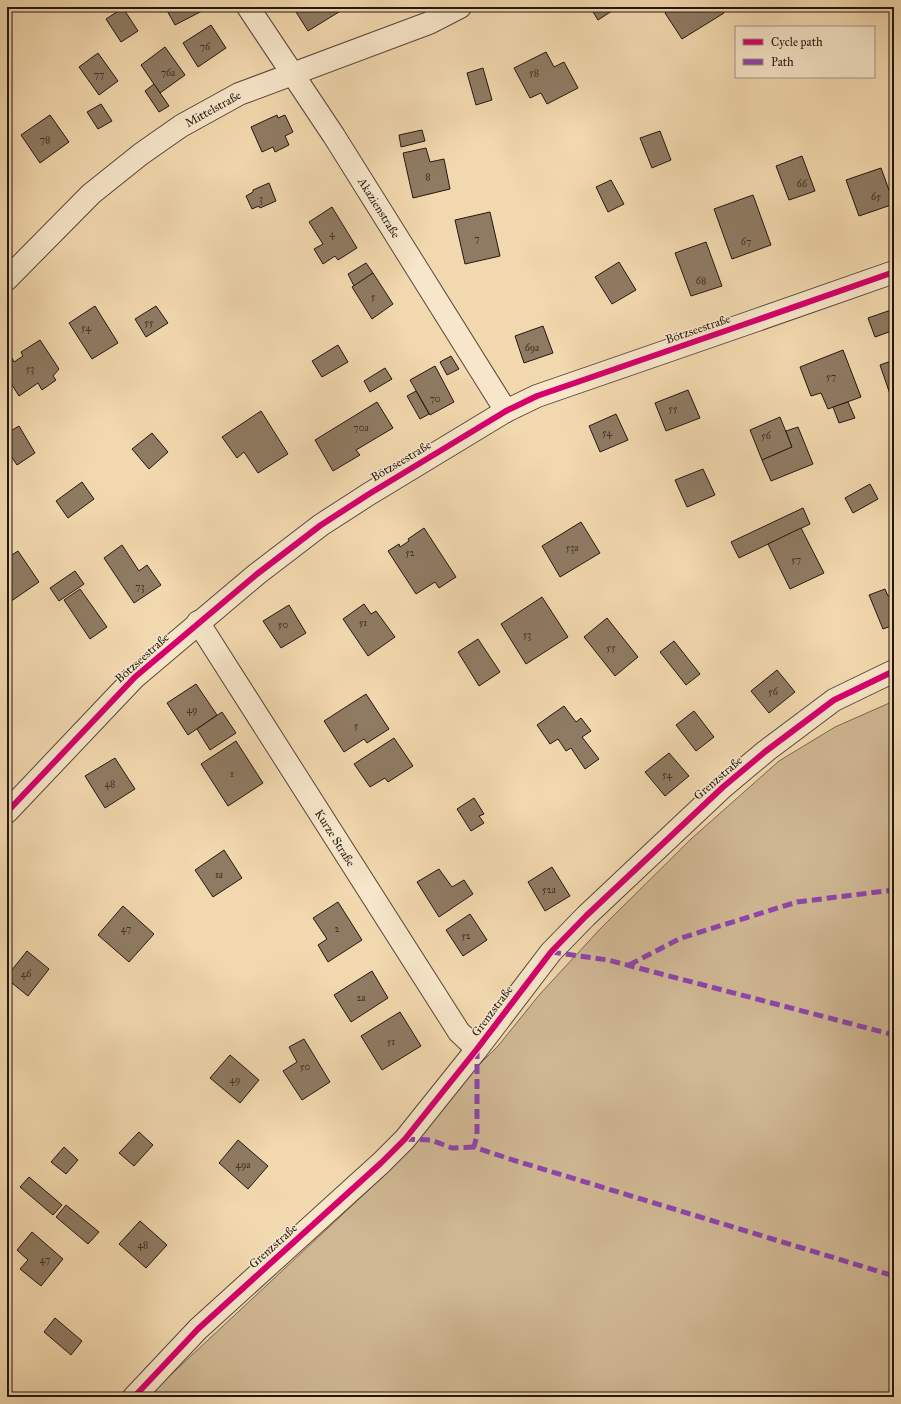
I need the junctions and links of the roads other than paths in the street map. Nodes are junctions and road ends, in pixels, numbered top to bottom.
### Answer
1 (248, 7) edge
2 (460, 7) edge
3 (292, 74) junction
4 (894, 272) edge
5 (7, 279) edge
6 (506, 411) junction
7 (198, 622) junction
8 (894, 671) edge
9 (7, 812) edge
10 (477, 1049) junction
11 (134, 1397) edge

1 - 3 street, Akazienstraße
2 - 3 street, Mittelstraße
3 - 5 street, Mittelstraße
3 - 6 street, Akazienstraße
4 - 6 street, Bötzseestraße
6 - 7 street, Bötzseestraße
7 - 9 street, Bötzseestraße
7 - 10 street, Kurze Straße
8 - 10 street, Grenzstraße
10 - 11 street, Grenzstraße

